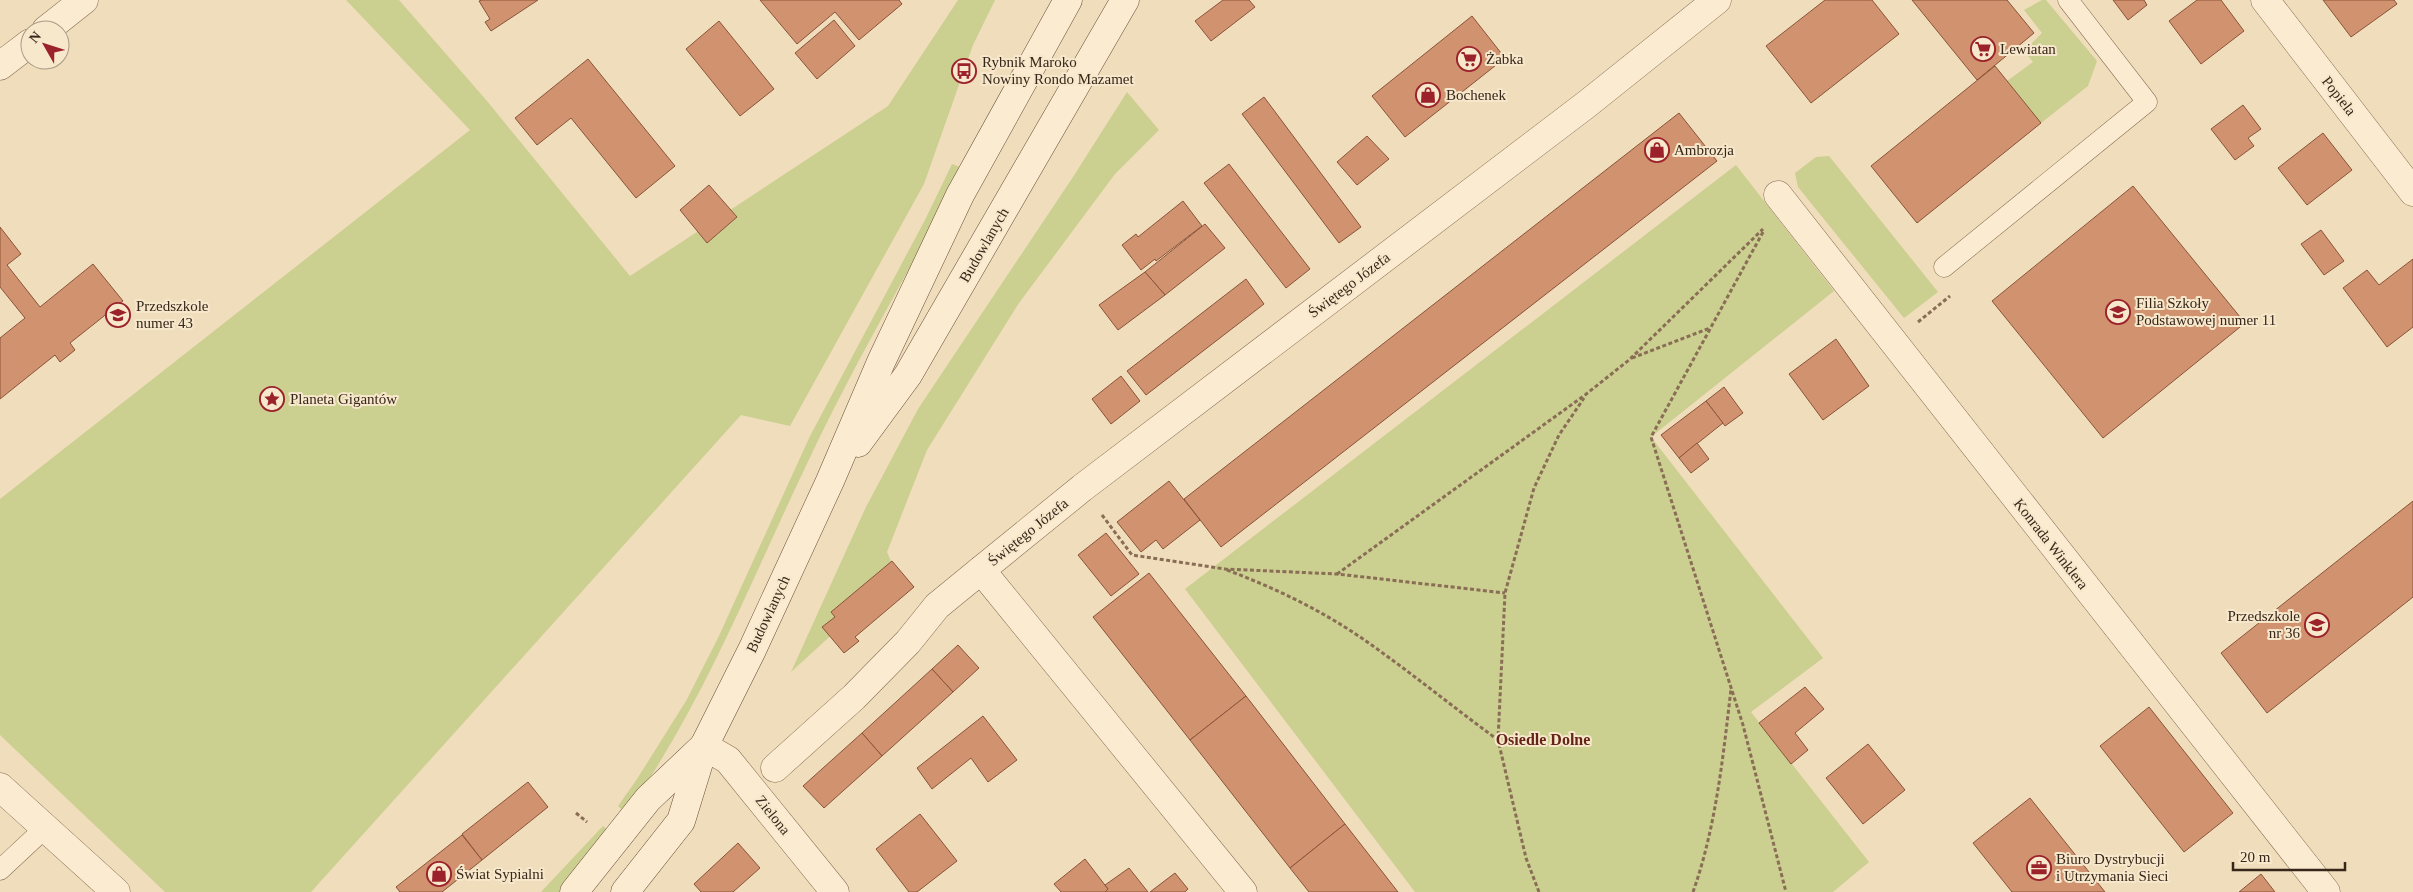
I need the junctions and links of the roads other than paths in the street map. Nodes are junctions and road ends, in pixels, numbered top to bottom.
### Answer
1 (84, 0) edge
2 (1068, 0) edge
3 (1125, 0) edge
4 (1717, 0) edge
5 (2068, 0) edge
6 (2265, 0) edge
7 (59, 20) edge
8 (20, 50) edge
9 (0, 66) edge
10 (2413, 192) edge
11 (1778, 194) dead end
12 (1944, 267) dead end
13 (830, 481) junction
14 (981, 570) junction
15 (704, 746) junction
16 (775, 768) dead end
17 (0, 787) edge
18 (45, 828) junction
19 (0, 870) edge
20 (116, 892) edge
21 (574, 892) edge
22 (624, 892) edge
23 (835, 892) edge
24 (1243, 892) edge
25 (2326, 892) edge

1 - 7 street
2 - 13 street, Budowlanych
3 - 13 street, Budowlanych
4 - 14 street, Świętego Józefa
5 - 12 lane
6 - 10 street, Popiela
8 - 9 street
11 - 25 street, Konrada Winklera
13 - 15 street, Budowlanych
14 - 16 street, Świętego Józefa
14 - 24 street, Świętego Józefa
15 - 21 street, Budowlanych
15 - 22 street, Budowlanych
15 - 23 street, Zielona
17 - 18 street
18 - 19 lane
18 - 20 street

